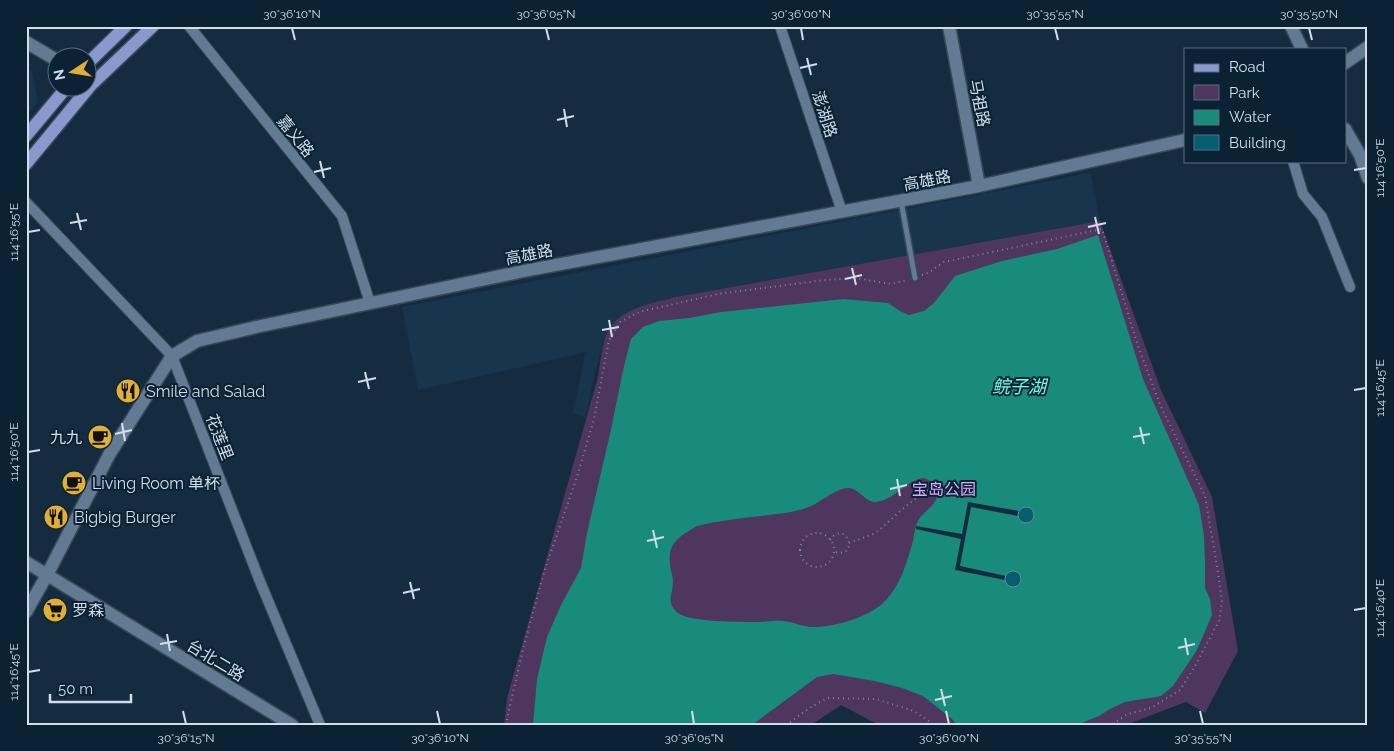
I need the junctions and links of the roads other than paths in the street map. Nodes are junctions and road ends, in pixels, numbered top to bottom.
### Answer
1 (126, 26) edge
2 (153, 26) edge
3 (189, 26) edge
4 (780, 26) edge
5 (948, 26) edge
6 (1291, 26) edge
7 (26, 42) edge
8 (1368, 46) edge
9 (1302, 48) edge
10 (98, 53) edge
11 (48, 55) edge
12 (1346, 62) edge
13 (98, 75) edge
14 (58, 98) edge
15 (77, 98) edge
16 (1346, 131) edge
17 (26, 136) edge
18 (1184, 140) edge
19 (1293, 162) edge
20 (26, 164) edge
21 (1368, 178) edge
22 (980, 186) junction
23 (901, 201) junction
24 (26, 202) edge
25 (842, 212) junction
26 (915, 278) road end
27 (1350, 287) dead end
28 (370, 303) junction
29 (172, 356) junction
30 (26, 562) edge
31 (48, 576) junction
32 (26, 612) edge
33 (292, 725) edge
34 (320, 725) edge

1 - 10 main road
2 - 13 main road
3 - 28 street, 嘉义路
4 - 25 street, 澎湖路
5 - 22 street, 马祖路
6 - 9 street
7 - 11 street
8 - 12 street
14 - 17 main road
15 - 20 main road
16 - 21 street
18 - 22 street, 高雄路
19 - 27 street
22 - 23 street, 高雄路
23 - 25 street, 高雄路
23 - 26 lane
24 - 29 street, 花莲里
25 - 28 street, 高雄路
28 - 29 street, 高雄路
29 - 31 street, 高雄路
29 - 34 street, 花莲里
30 - 31 street, 台北二路
31 - 32 street, 高雄路
31 - 33 street, 台北二路

